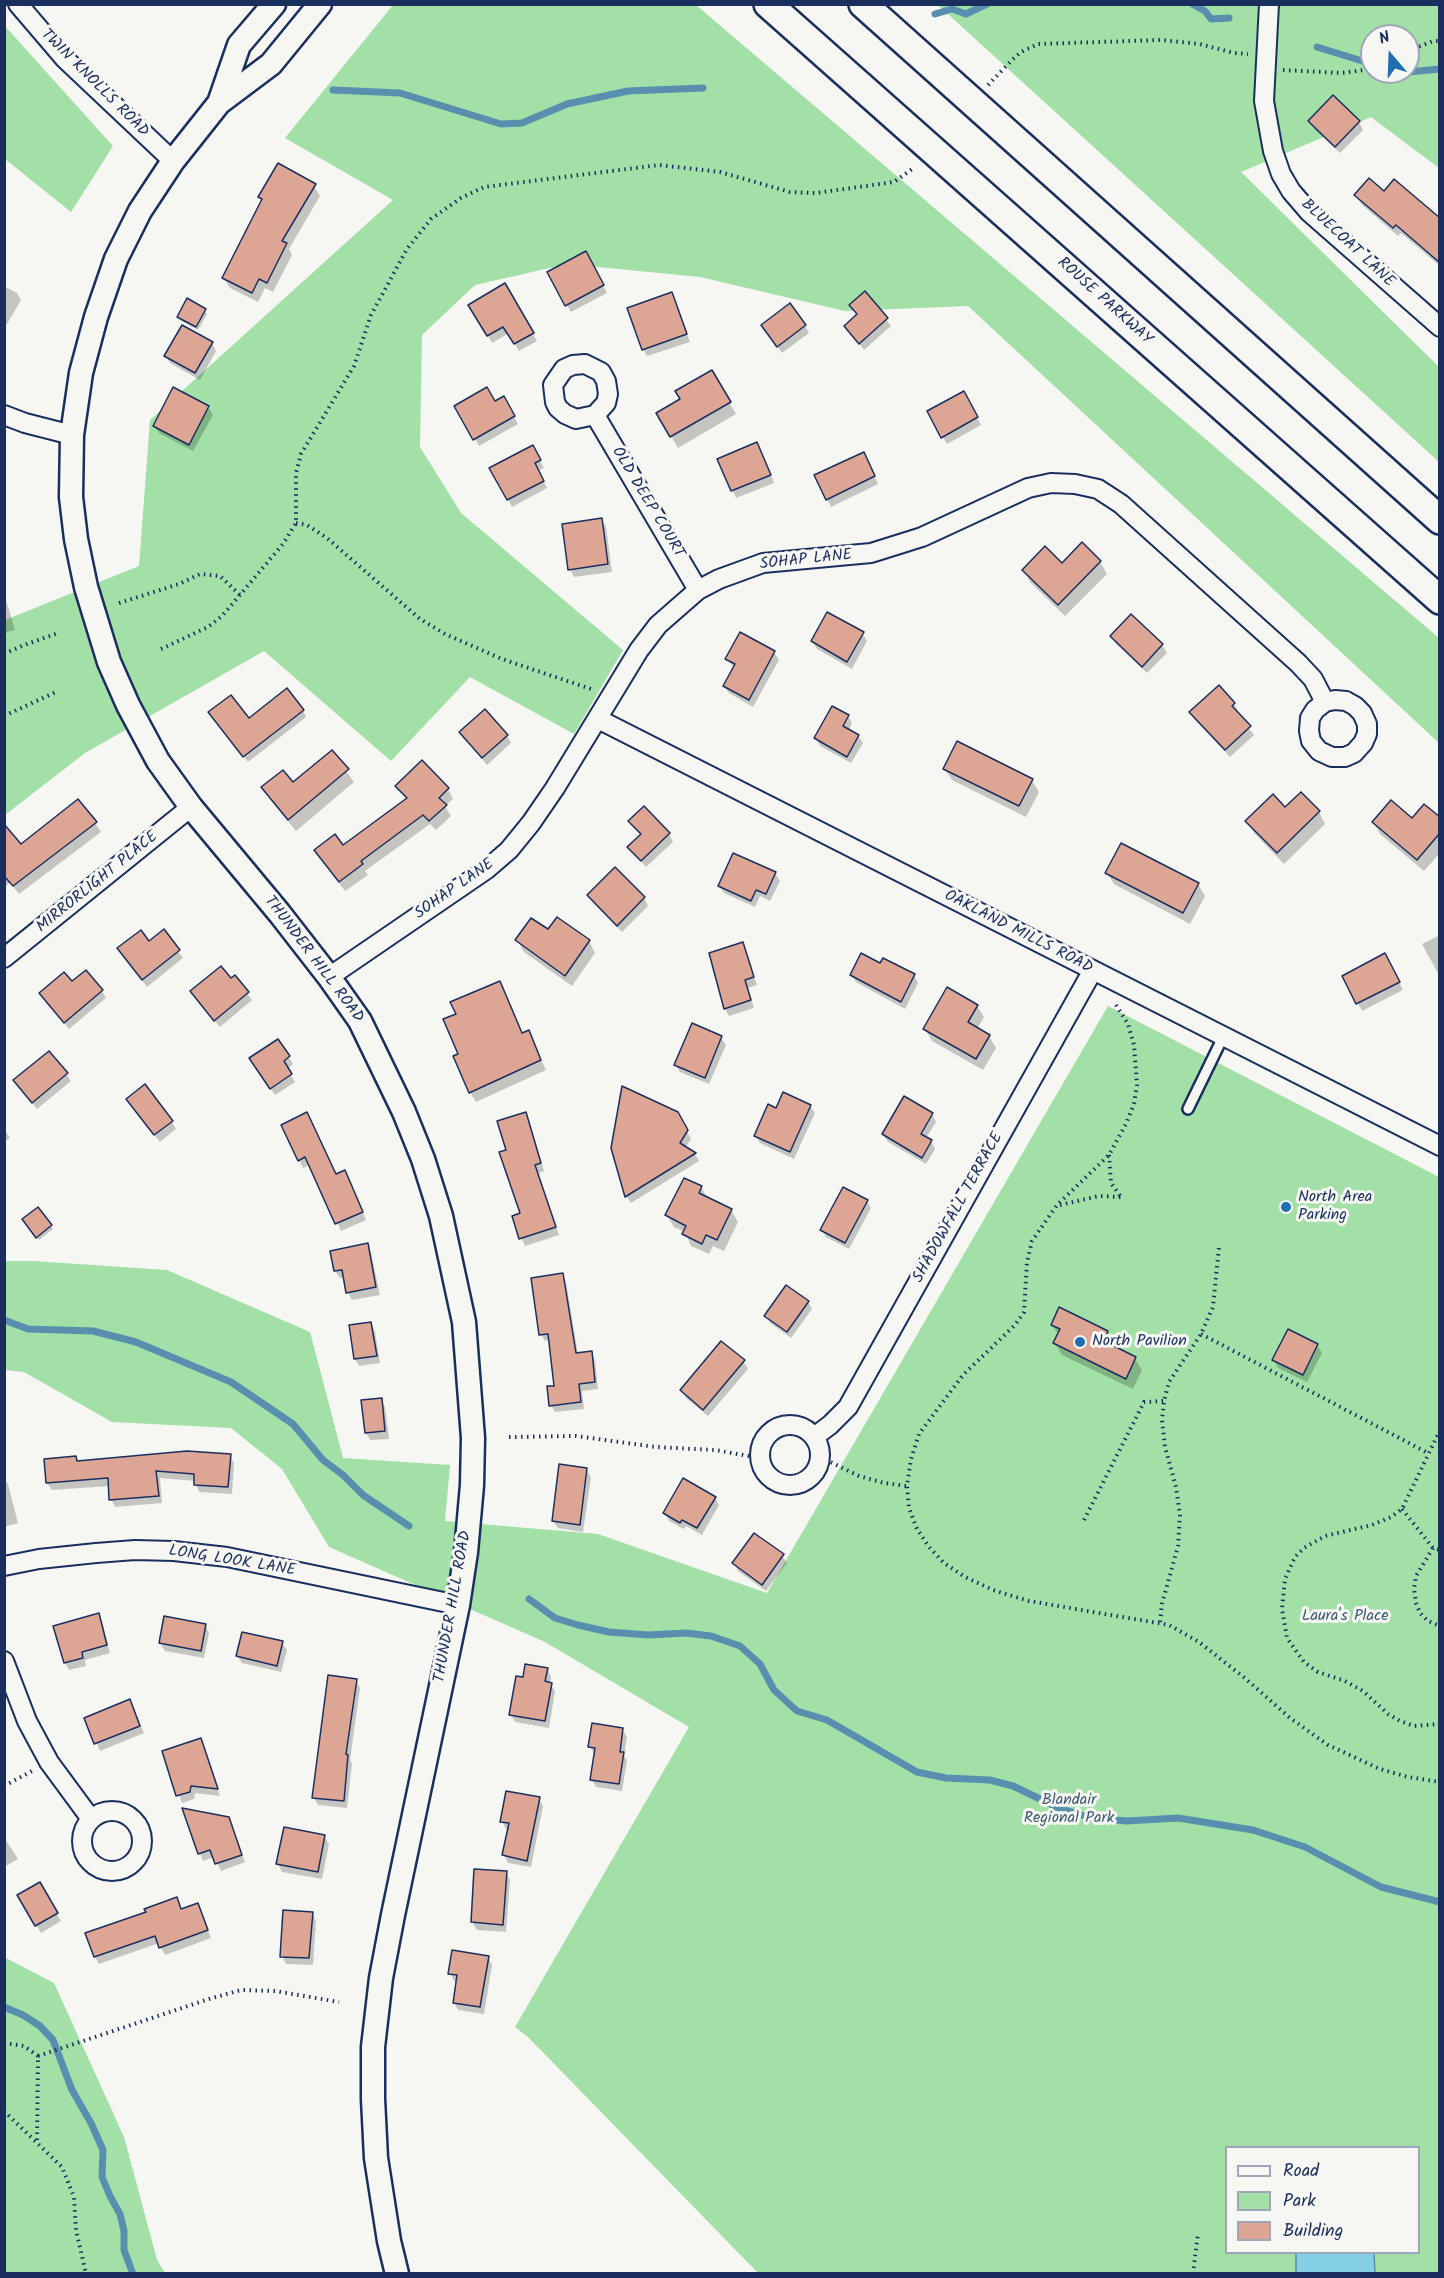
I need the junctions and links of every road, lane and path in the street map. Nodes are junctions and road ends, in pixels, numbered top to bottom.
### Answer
1 (18, 4) edge
2 (274, 4) edge
3 (320, 4) edge
4 (864, 4) edge
5 (1269, 4) edge
6 (769, 6) edge
7 (1440, 41) edge
8 (1420, 46) edge
9 (1250, 54) dead end
10 (1279, 69) dead end
11 (1360, 71) edge
12 (987, 86) dead end
13 (219, 103) junction
14 (173, 161) junction
15 (915, 167) dead end
16 (1440, 327) edge
17 (4, 415) edge
18 (595, 415) dead end
19 (72, 435) junction
20 (1440, 520) edge
21 (296, 523) junction
22 (699, 590) junction
23 (240, 595) junction
24 (1440, 600) edge
25 (119, 603) dead end
26 (58, 633) dead end
27 (161, 650) dead end
28 (4, 654) edge
29 (56, 692) dead end
30 (611, 698) junction
31 (1325, 702) dead end
32 (4, 716) edge
33 (598, 719) junction
34 (191, 807) junction
35 (4, 958) edge
36 (1093, 970) junction
37 (329, 977) junction
38 (1223, 1037) junction
39 (1188, 1109) dead end
40 (1440, 1146) edge
41 (1109, 1155) junction
42 (1057, 1206) junction
43 (1220, 1247) dead end
44 (1201, 1334) junction
45 (1164, 1401) junction
46 (1440, 1430) edge
47 (509, 1437) dead end
48 (814, 1437) junction
49 (1428, 1453) junction
50 (820, 1457) junction
51 (760, 1458) junction
52 (907, 1486) junction
53 (1402, 1509) junction
54 (1084, 1520) dead end
55 (1433, 1548) junction
56 (1440, 1550) edge
57 (4, 1566) edge
58 (458, 1605) junction
59 (1160, 1622) junction
60 (1440, 1626) edge
61 (4, 1661) edge
62 (1440, 1724) edge
63 (49, 1762) junction
64 (1440, 1782) edge
65 (4, 1786) edge
66 (91, 1820) dead end
67 (339, 2002) dead end
68 (4, 2043) edge
69 (38, 2056) junction
70 (4, 2111) edge
71 (37, 2140) junction
72 (1198, 2233) dead end
73 (86, 2274) edge
74 (397, 2274) edge
75 (1193, 2274) edge

1 - 14 street, TWIN KNOLLS ROAD
2 - 13 street, THUNDER HILL ROAD
3 - 13 street, THUNDER HILL ROAD
4 - 20 main road
5 - 16 street, BLUECOAT LANE
6 - 24 main road, ROUSE PARKWAY
7 - 8 path
9 - 12 path
10 - 11 path
13 - 14 street, THUNDER HILL ROAD
14 - 19 street, THUNDER HILL ROAD
15 - 21 path
17 - 19 street
18 - 22 street, OLD DEEP COURT
19 - 34 street, THUNDER HILL ROAD
21 - 23 path
21 - 30 path
22 - 30 street, SOHAP LANE
22 - 31 street, SOHAP LANE
23 - 25 path
23 - 27 path
26 - 28 path
29 - 32 path
30 - 33 street, SOHAP LANE
33 - 36 street, OAKLAND MILLS ROAD
33 - 37 street, SOHAP LANE
34 - 35 street, MIRRORLIGHT PLACE
34 - 37 street, THUNDER HILL ROAD
36 - 38 street, OAKLAND MILLS ROAD
36 - 41 path
36 - 48 street, SHADOWFALL TERRACE
37 - 58 street, THUNDER HILL ROAD
38 - 39 lane
38 - 40 street, OAKLAND MILLS ROAD
41 - 42 path
41 - 42 path
42 - 52 path
43 - 44 path
44 - 45 path
44 - 49 path
45 - 54 path
45 - 59 path
46 - 49 path
47 - 51 path
48 - 50 street
48 - 51 street
49 - 53 path
50 - 51 street
50 - 52 path
52 - 59 path
53 - 55 path
53 - 62 path
55 - 56 path
55 - 60 path
57 - 58 street, LONG LOOK LANE
58 - 74 street, THUNDER HILL ROAD
59 - 64 path
61 - 63 street
63 - 65 path
63 - 66 street
67 - 69 path
68 - 69 path
69 - 71 path
70 - 71 path
71 - 73 path
72 - 75 path

